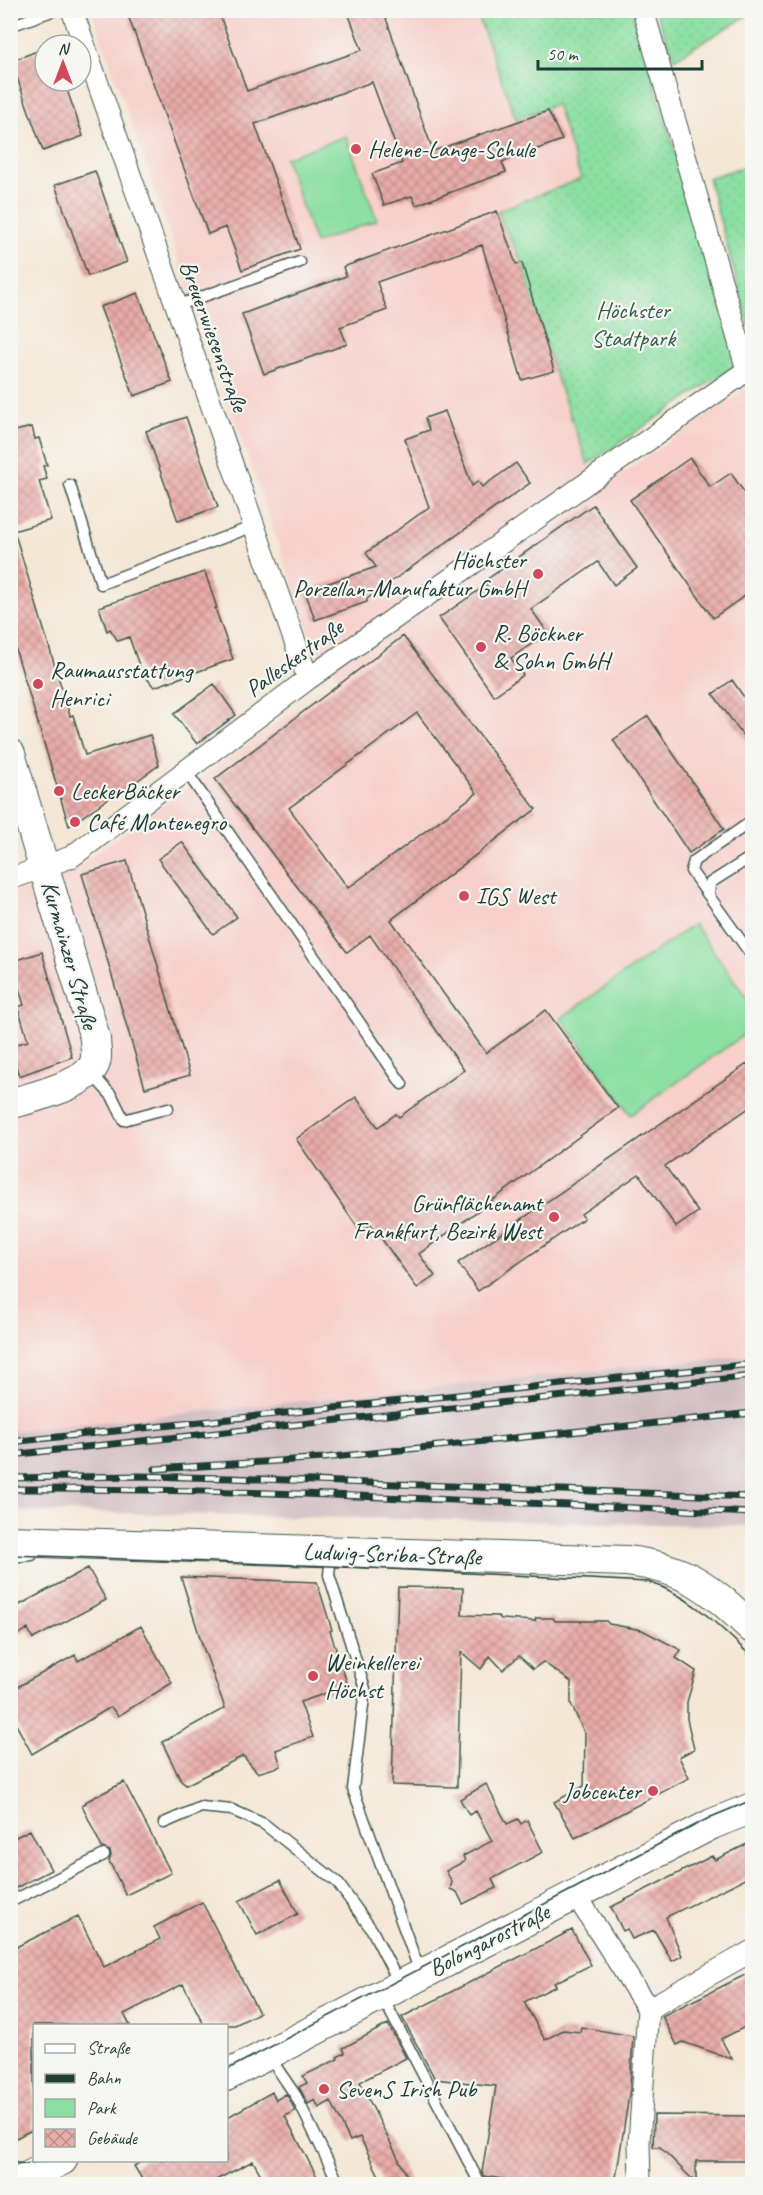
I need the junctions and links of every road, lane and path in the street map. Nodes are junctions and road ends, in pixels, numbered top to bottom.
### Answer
1 (55, 10) edge
2 (72, 10) edge
3 (643, 10) edge
4 (10, 26) edge
5 (300, 262) dead end
6 (176, 306) junction
7 (751, 372) edge
8 (70, 485) dead end
9 (254, 526) junction
10 (308, 679) junction
11 (10, 754) edge
12 (186, 771) junction
13 (753, 821) edge
14 (753, 860) edge
15 (45, 867) junction
16 (10, 879) edge
17 (709, 896) junction
18 (753, 956) edge
19 (90, 1072) junction
20 (402, 1084) dead end
21 (10, 1104) edge
22 (168, 1107) dead end
23 (10, 1541) edge
24 (128, 1551) junction
25 (331, 1553) junction
26 (10, 1557) edge
27 (753, 1628) edge
28 (752, 1807) edge
29 (164, 1823) dead end
30 (104, 1855) dead end
31 (576, 1895) junction
32 (10, 1902) edge
33 (753, 1951) edge
34 (401, 1986) junction
35 (648, 2009) junction
36 (268, 2055) junction
37 (228, 2075) edge
38 (59, 2162) edge
39 (13, 2184) edge
40 (339, 2184) edge
41 (480, 2184) edge
42 (640, 2184) edge

1 - 4 lane
2 - 6 street, Breuerwiesenstraße
3 - 7 street
5 - 6 lane
6 - 9 street, Breuerwiesenstraße
7 - 10 street, Palleskestraße
8 - 9 lane
9 - 10 street, Breuerwiesenstraße
10 - 12 street, Palleskestraße
11 - 15 main road, Kurmainzer Straße
12 - 15 street, Palleskestraße
12 - 20 lane
13 - 17 lane
14 - 17 lane
15 - 16 street, Palleskestraße
15 - 19 main road, Kurmainzer Straße
17 - 18 lane
19 - 21 main road
19 - 22 lane
23 - 24 main road, Ludwig-Scriba-Straße
24 - 25 main road, Ludwig-Scriba-Straße
24 - 26 lane
25 - 27 main road, Ludwig-Scriba-Straße
25 - 34 lane
28 - 31 main road, Bolongarostraße
29 - 34 lane
30 - 32 lane
31 - 34 main road, Bolongarostraße
31 - 35 street
33 - 35 street
34 - 36 main road, Bolongarostraße
34 - 41 lane
35 - 42 street
36 - 37 main road, Bolongarostraße
36 - 40 lane
38 - 39 main road

